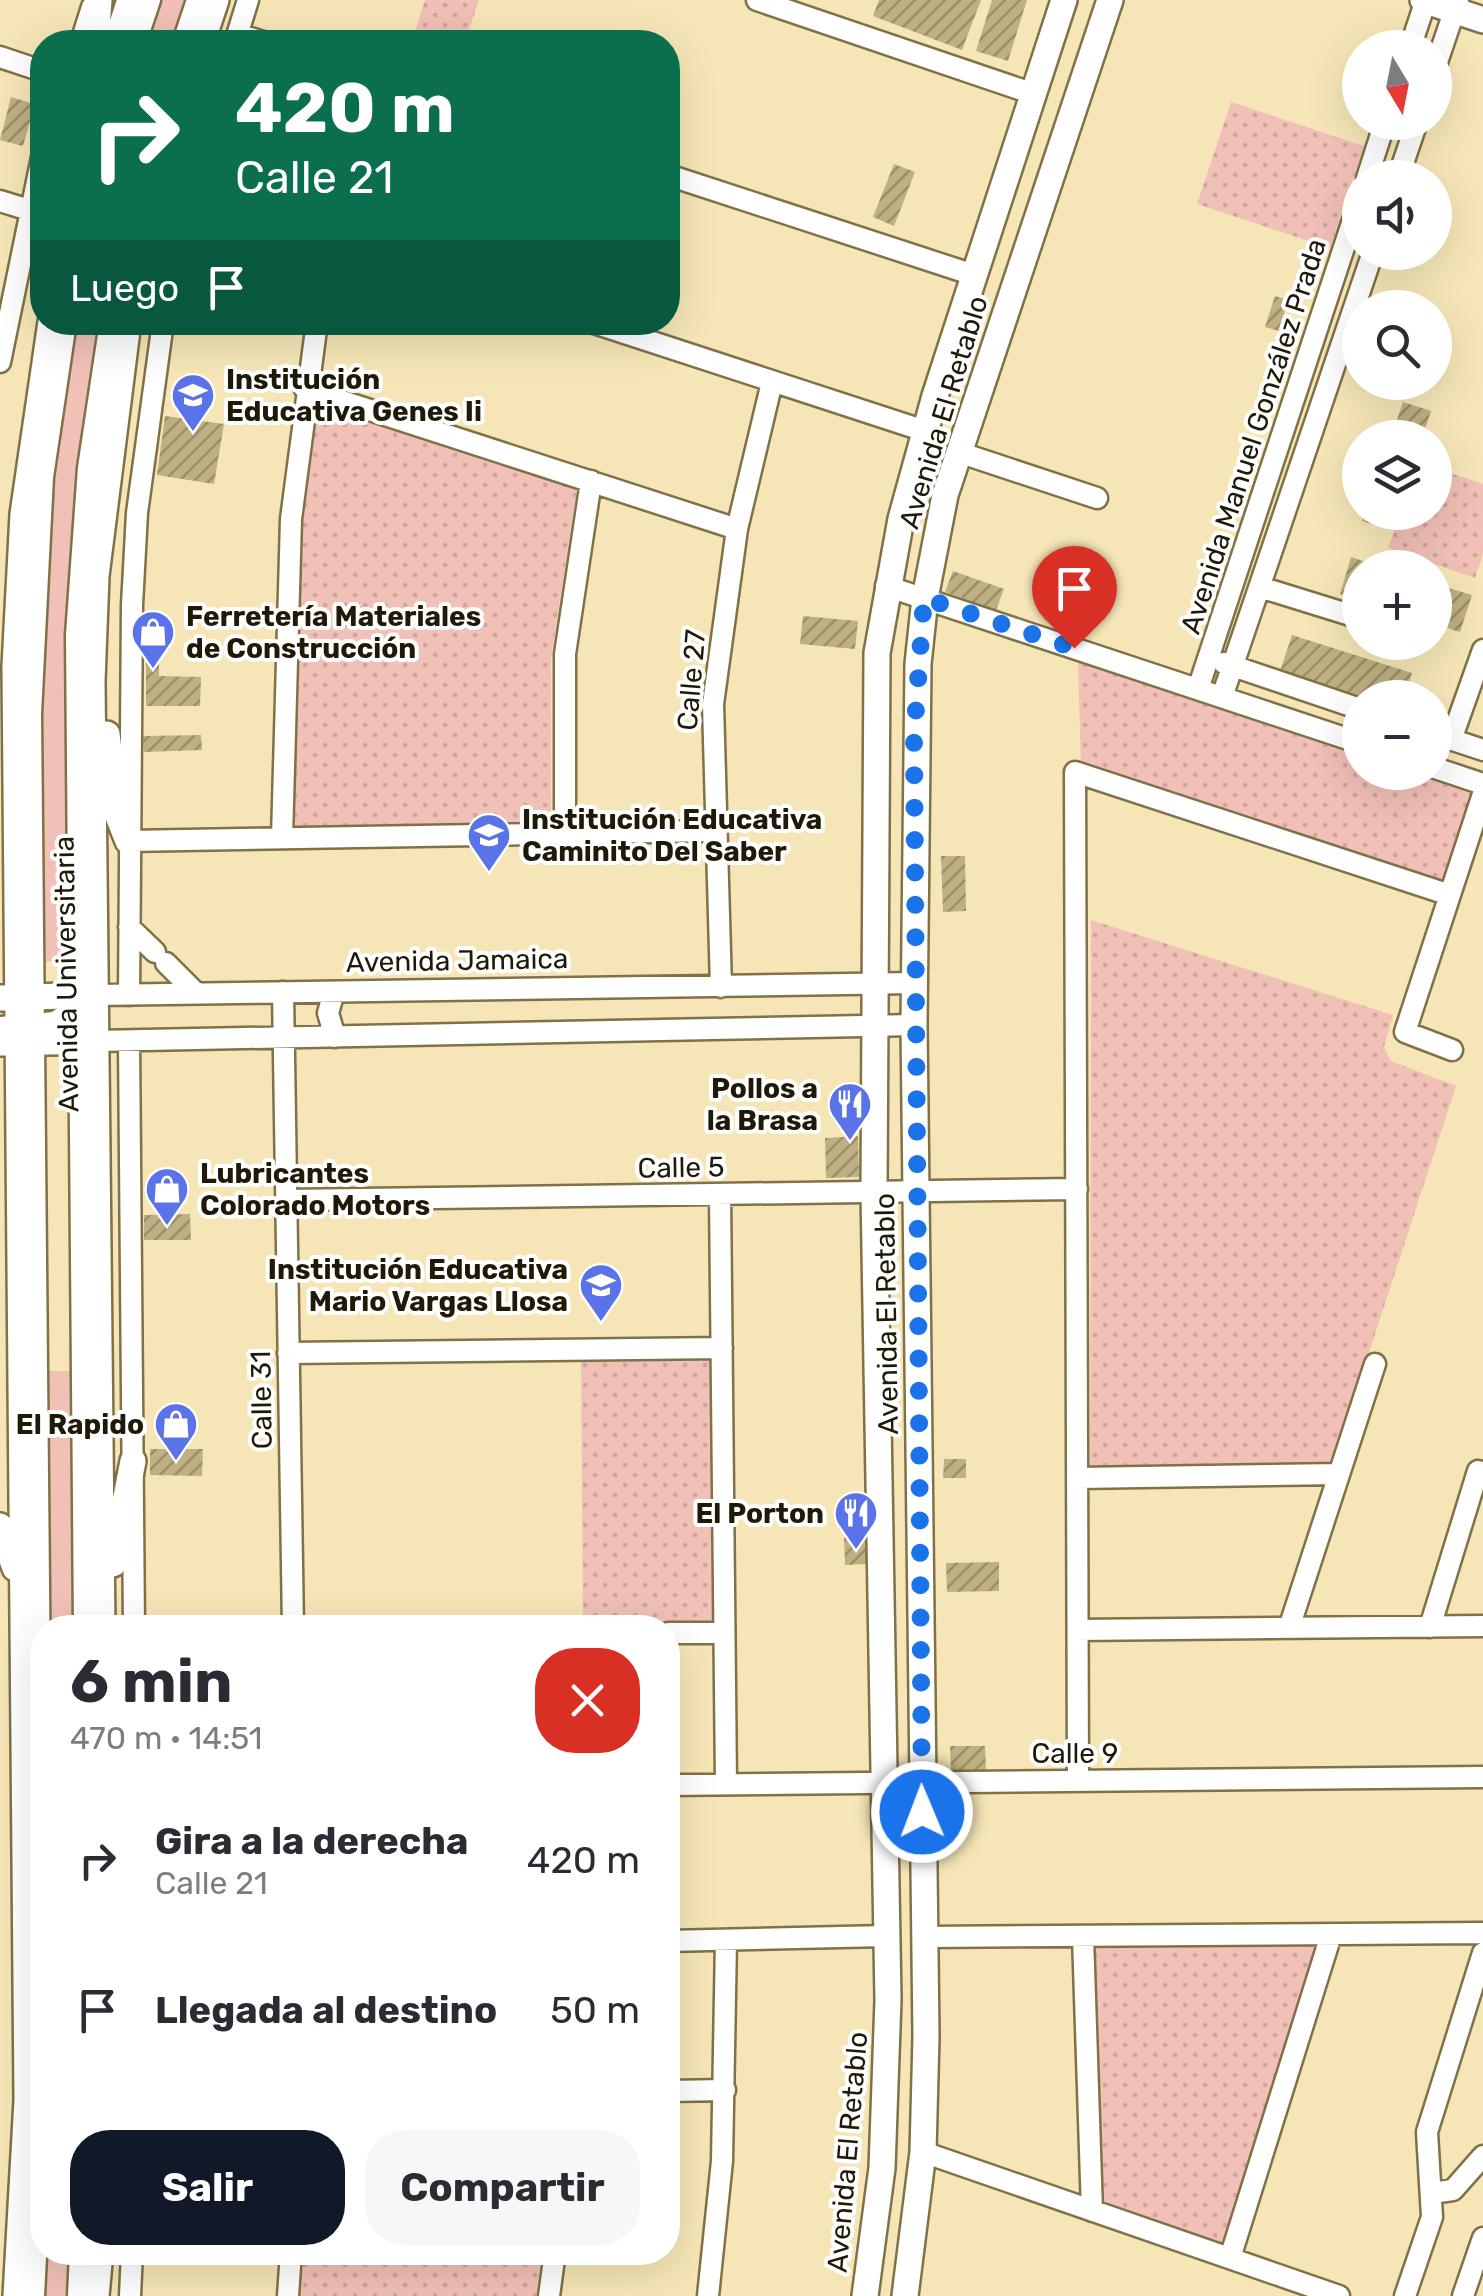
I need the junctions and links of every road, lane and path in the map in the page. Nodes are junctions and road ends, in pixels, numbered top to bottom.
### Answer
1 (97, 0) edge
2 (130, 0) edge
3 (150, 0) edge
4 (197, 0) edge
5 (216, 0) edge
6 (248, 0) edge
7 (757, 0) edge
8 (1064, 0) edge
9 (1110, 0) edge
10 (1425, 0) edge
11 (1456, 5) edge
12 (1483, 20) edge
13 (85, 30) edge
14 (96, 30) edge
15 (120, 30) edge
16 (140, 30) edge
17 (187, 30) edge
18 (206, 30) edge
19 (239, 30) edge
20 (1416, 30) edge
21 (1448, 30) edge
22 (0, 57) edge
23 (30, 66) edge
24 (1034, 94) junction
25 (680, 179) edge
26 (0, 201) edge
27 (30, 206) edge
28 (29, 210) junction
29 (1342, 242) edge
30 (1367, 270) edge
31 (974, 275) junction
32 (2, 333) edge
33 (49, 335) edge
34 (64, 335) edge
35 (108, 335) edge
36 (126, 335) edge
37 (161, 335) edge
38 (315, 335) edge
39 (630, 335) edge
40 (0, 362) edge
41 (772, 382) junction
42 (305, 389) junction
43 (925, 432) junction
44 (958, 452) junction
45 (590, 481) junction
46 (1097, 498) dead end
47 (737, 528) junction
48 (18, 585) junction
49 (886, 586) junction
50 (1260, 588) junction
51 (924, 598) junction
52 (1342, 613) edge
53 (0, 630) edge
54 (1208, 659) junction
55 (1482, 659) edge
56 (1233, 666) junction
57 (92, 681) junction
58 (1198, 690) junction
59 (1222, 697) junction
60 (1342, 703) edge
61 (1452, 719) edge
62 (1342, 737) edge
63 (1452, 740) edge
64 (1483, 750) edge
65 (1452, 774) edge
66 (1483, 784) edge
67 (1483, 794) edge
68 (714, 831) junction
69 (565, 833) junction
70 (282, 838) junction
71 (128, 841) junction
72 (1450, 895) junction
73 (129, 927) junction
74 (915, 983) junction
75 (874, 984) junction
76 (721, 987) junction
77 (282, 992) junction
78 (334, 992) junction
79 (196, 993) junction
80 (129, 995) junction
81 (16, 998) edge
82 (83, 999) junction
83 (914, 1025) junction
84 (874, 1026) junction
85 (17, 1034) edge
86 (335, 1036) junction
87 (283, 1038) junction
88 (128, 1040) junction
89 (87, 1041) junction
90 (1452, 1050) dead end
91 (1077, 1189) junction
92 (874, 1192) junction
93 (915, 1192) junction
94 (720, 1194) junction
95 (286, 1200) junction
96 (722, 1348) junction
97 (288, 1353) junction
98 (1375, 1364) dead end
99 (133, 1461) junction
100 (1478, 1471) dead end
101 (1340, 1474) junction
102 (1078, 1478) junction
103 (0, 1526) edge
104 (22, 1586) junction
105 (34, 1615) edge
106 (84, 1615) edge
107 (102, 1615) edge
108 (103, 1615) edge
109 (134, 1615) edge
110 (293, 1615) edge
111 (1483, 1626) edge
112 (1430, 1627) junction
113 (1289, 1628) junction
114 (1078, 1630) junction
115 (724, 1632) junction
116 (680, 1633) edge
117 (1483, 1777) edge
118 (1078, 1780) junction
119 (921, 1781) junction
120 (881, 1782) junction
121 (726, 1784) junction
122 (680, 1785) edge
123 (1483, 1934) edge
124 (886, 1936) junction
125 (1083, 1936) junction
126 (1331, 1936) junction
127 (924, 1937) junction
128 (680, 1940) edge
129 (726, 1940) junction
130 (1483, 1953) edge
131 (725, 2090) junction
132 (680, 2091) edge
133 (924, 2152) junction
134 (1481, 2162) edge
135 (1430, 2193) junction
136 (1092, 2210) junction
137 (1483, 2238) edge
138 (1230, 2258) junction
139 (36, 2265) edge
140 (79, 2265) edge
141 (99, 2265) edge
142 (131, 2265) edge
143 (291, 2265) edge
144 (553, 2265) edge
145 (16, 2296) edge
146 (34, 2296) edge
147 (78, 2296) edge
148 (96, 2296) edge
149 (130, 2296) edge
150 (288, 2296) edge
151 (549, 2296) edge
152 (708, 2296) edge
153 (865, 2296) edge
154 (905, 2296) edge
155 (1340, 2296) edge
156 (1405, 2296) edge
157 (1463, 2296) edge

1 - 13 street
1 - 14 main road
2 - 15 main road
3 - 16 street
4 - 17 street
5 - 18 main road
6 - 19 street
7 - 24 street
8 - 24 main road, Avenida El Retablo
9 - 44 main road, Avenida El Retablo
10 - 11 main road
10 - 20 street
11 - 12 main road
11 - 21 street
22 - 23 street
24 - 31 main road, Avenida El Retablo
25 - 31 street
26 - 28 street
27 - 28 street
28 - 32 street
29 - 54 street, Avenida Manuel González Prada
30 - 50 street, Avenida Manuel González Prada
31 - 43 main road, Avenida El Retablo
32 - 40 street
33 - 48 main road, Avenida Universitaria
34 - 81 street
35 - 82 street
36 - 57 main road, Avenida Universitaria
37 - 71 street
38 - 42 street
39 - 41 street
41 - 43 street
41 - 47 street, Calle 27
42 - 45 street
42 - 70 street
43 - 49 main road, Avenida El Retablo
44 - 46 street
44 - 51 main road, Avenida El Retablo
45 - 47 street
45 - 69 street
47 - 68 street, Calle 27
48 - 53 main road
48 - 81 main road, Avenida Universitaria
49 - 51 street
49 - 75 main road, Avenida El Retablo
50 - 52 street
50 - 56 street, Avenida Manuel González Prada
51 - 58 street
51 - 74 main road, Avenida El Retablo
54 - 56 street
54 - 58 street, Avenida Manuel González Prada
55 - 61 street
56 - 59 street, Avenida Manuel González Prada
56 - 60 street
57 - 71 main road
57 - 82 main road, Avenida Universitaria
58 - 59 street
59 - 62 street
63 - 64 street
65 - 66 street
67 - 72 street
68 - 69 street
68 - 76 street, Calle 27
69 - 70 street
70 - 71 street
71 - 73 street
72 - 90 street
72 - 91 street
73 - 79 street
73 - 80 street
74 - 75 street, Avenida Jamaica
74 - 83 main road, Avenida El Retablo
75 - 76 street, Avenida Jamaica
75 - 84 main road, Avenida El Retablo
76 - 78 street, Avenida Jamaica
77 - 78 street, Avenida Jamaica
77 - 79 street, Avenida Jamaica
77 - 87 street, Calle 31
78 - 86 street
79 - 80 street, Avenida Jamaica
80 - 82 street, Avenida Jamaica
81 - 82 main road, Avenida Jamaica
81 - 85 main road, Avenida Universitaria
82 - 85 street
82 - 89 main road, Avenida Universitaria
83 - 84 street
83 - 93 main road, Avenida El Retablo
84 - 86 street
84 - 92 main road, Avenida El Retablo
85 - 89 main road
85 - 104 main road, Avenida Universitaria
85 - 105 street
86 - 87 street
87 - 88 street
87 - 95 street, Calle 31
88 - 89 street
88 - 99 street
89 - 106 street
89 - 107 main road, Avenida Universitaria
91 - 93 street, Calle 5
91 - 102 street
92 - 93 street, Calle 5
92 - 94 street, Calle 5
92 - 120 main road, Avenida El Retablo
93 - 119 main road, Avenida El Retablo
94 - 95 street, Calle 5
94 - 96 street
95 - 97 street, Calle 31
96 - 97 street
96 - 115 street
97 - 110 street, Calle 31
98 - 101 street
99 - 108 main road
99 - 109 street
100 - 112 street
101 - 102 street
101 - 113 street
102 - 114 street
103 - 104 main road
104 - 145 main road, Avenida Universitaria
111 - 112 street
112 - 113 street
113 - 114 street
114 - 118 street
115 - 116 street
115 - 121 street
117 - 118 street, Calle 9
118 - 119 street, Calle 9
119 - 120 street, Calle 9
119 - 127 main road, Avenida El Retablo
120 - 121 street, Calle 9
120 - 124 main road, Avenida El Retablo
121 - 122 street, Calle 9
123 - 126 street
124 - 129 street
124 - 153 main road, Avenida El Retablo
125 - 126 street
125 - 127 street
125 - 136 street
126 - 138 street
127 - 133 main road, Avenida El Retablo
128 - 129 street
129 - 131 street
130 - 135 street
131 - 132 street
131 - 152 street
133 - 136 street
133 - 154 main road, Avenida El Retablo
134 - 135 street
135 - 156 street
136 - 138 street
137 - 157 street
138 - 155 street
139 - 146 street
140 - 147 street
141 - 148 main road
142 - 149 street
143 - 150 street
144 - 151 street

